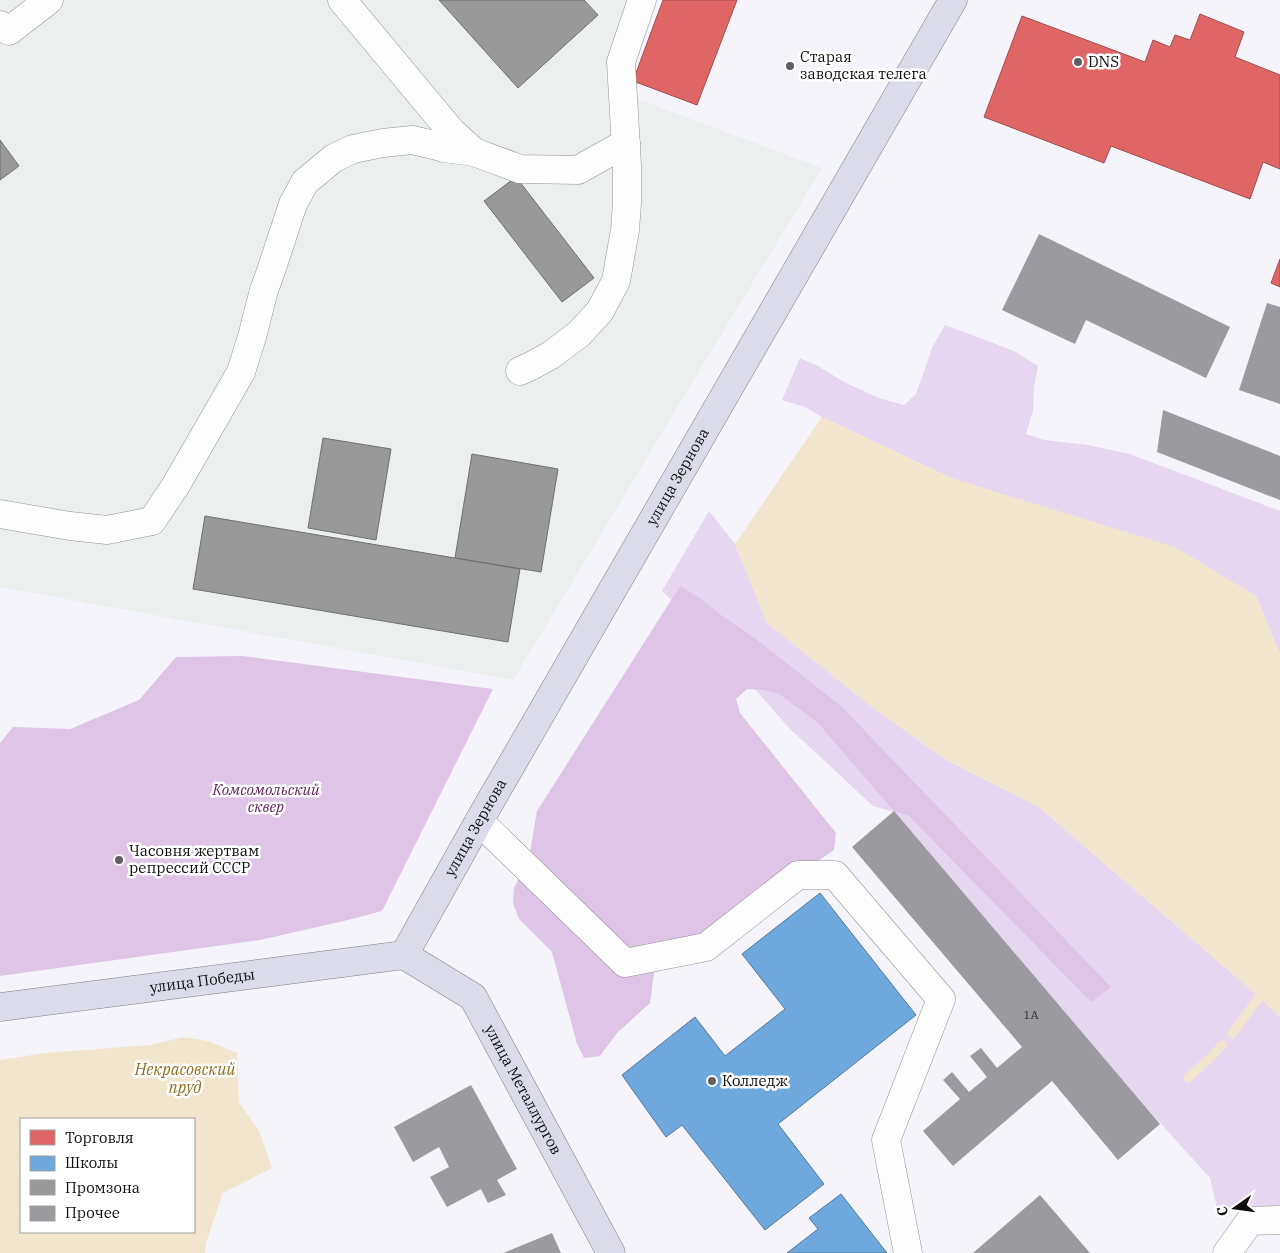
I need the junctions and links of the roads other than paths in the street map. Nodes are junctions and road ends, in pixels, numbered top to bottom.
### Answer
1 (48, 0) edge
2 (342, 0) edge
3 (642, 0) edge
4 (954, 0) edge
5 (0, 26) edge
6 (626, 143) junction
7 (474, 152) junction
8 (520, 371) dead end
9 (0, 514) edge
10 (479, 821) junction
11 (404, 955) junction
12 (0, 1007) edge
13 (1280, 1220) edge
14 (611, 1253) edge
15 (908, 1253) edge
16 (1227, 1253) edge

1 - 5 street
2 - 7 street
3 - 6 street
4 - 10 main road, улица Зернова
6 - 7 street
6 - 8 street
7 - 9 street
10 - 11 main road, улица Зернова
10 - 15 street
11 - 12 main road, улица Победы
11 - 14 main road, улица Металлургов
13 - 16 street

